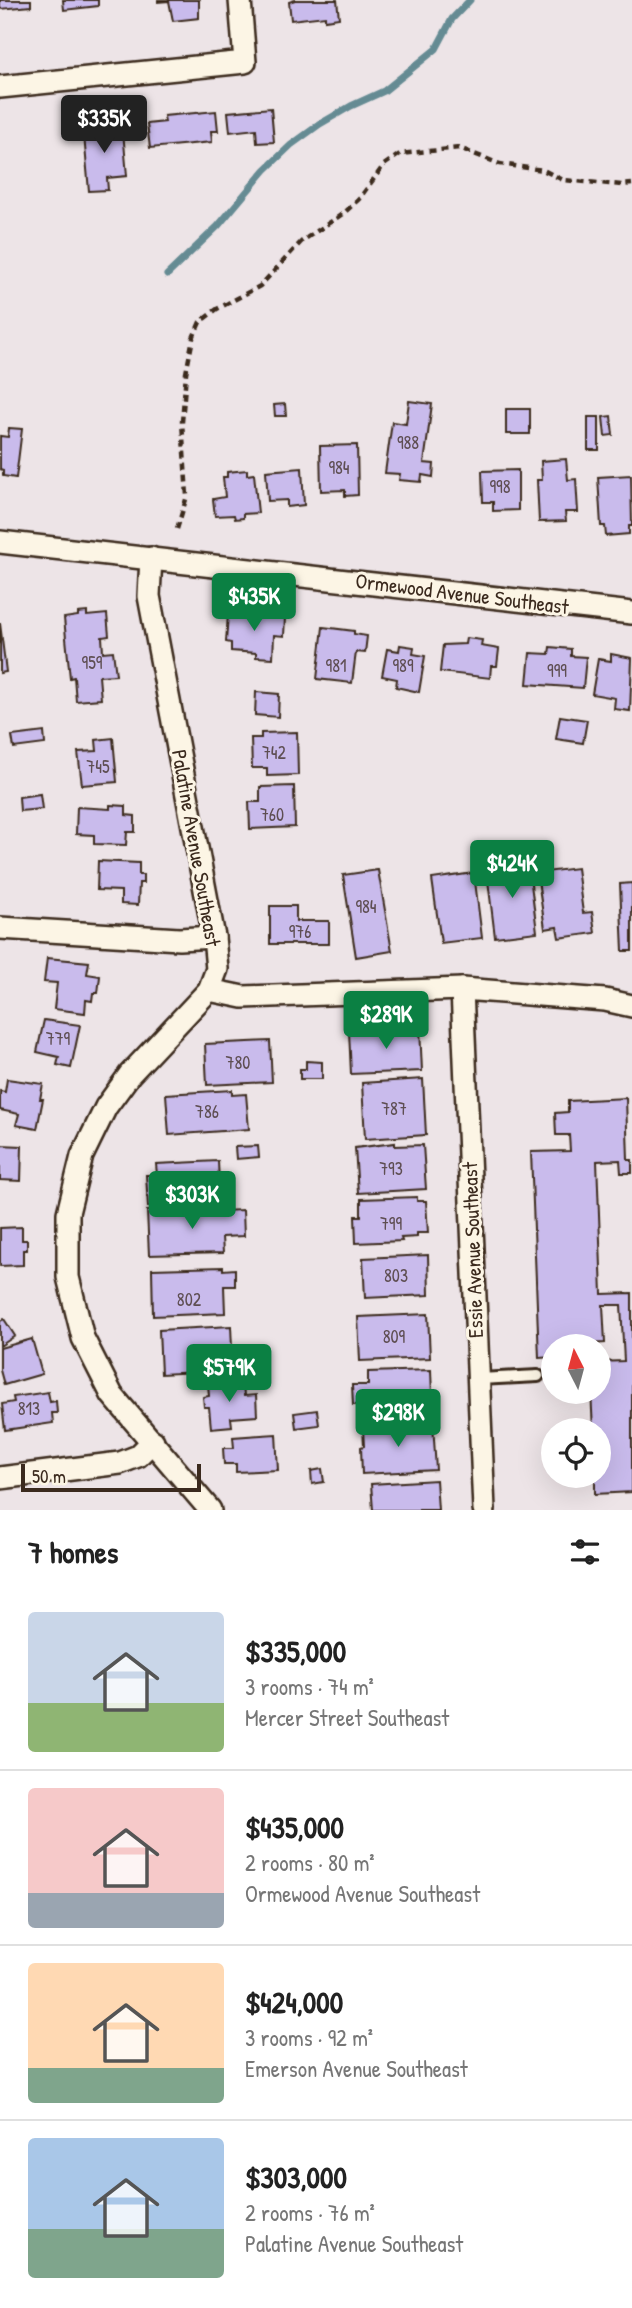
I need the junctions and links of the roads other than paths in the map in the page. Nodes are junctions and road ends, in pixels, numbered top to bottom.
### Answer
1 (240, 0) edge
2 (0, 87) edge
3 (0, 542) edge
4 (150, 558) junction
5 (632, 613) edge
6 (0, 928) edge
7 (214, 937) junction
8 (209, 989) junction
9 (462, 989) junction
10 (632, 1006) edge
11 (538, 1376) dead end
12 (479, 1379) junction
13 (153, 1441) junction
14 (0, 1478) edge
15 (210, 1510) edge
16 (484, 1510) edge

1 - 2 street
3 - 4 street, Ormewood Avenue Southeast
4 - 5 street, Ormewood Avenue Southeast
4 - 7 street, Palatine Avenue Southeast
6 - 7 street
7 - 8 street, Palatine Avenue Southeast
8 - 9 street
8 - 13 street
9 - 10 street
9 - 12 street, Essie Avenue Southeast
11 - 12 lane
12 - 16 street, Essie Avenue Southeast
13 - 14 street
13 - 15 street

